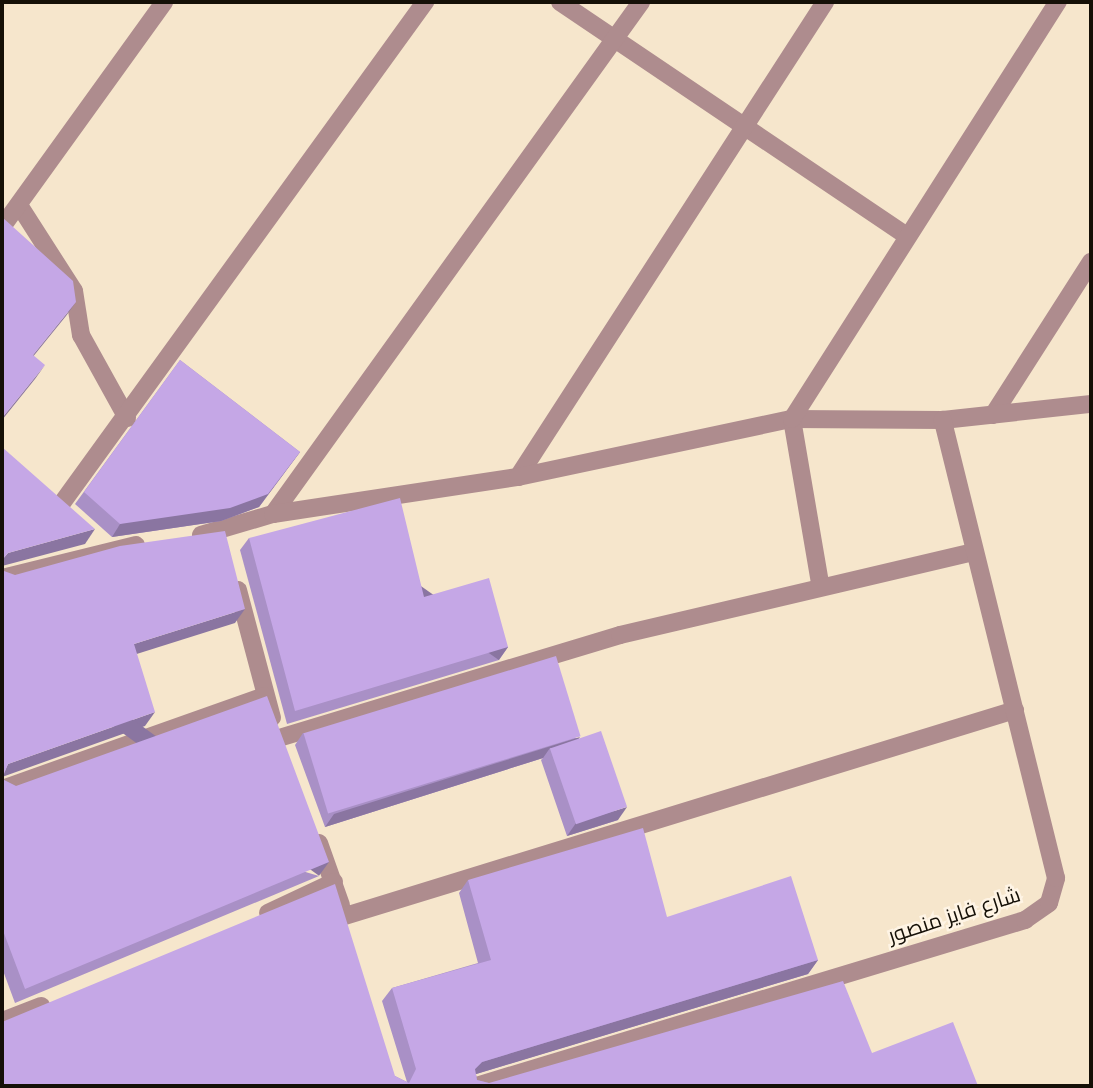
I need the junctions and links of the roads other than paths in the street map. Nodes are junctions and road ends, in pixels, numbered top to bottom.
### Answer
1 (164, 2) edge
2 (425, 2) edge
3 (560, 2) edge
4 (641, 2) edge
5 (825, 2) edge
6 (1058, 2) edge
7 (614, 38) junction
8 (743, 125) junction
9 (12, 206) edge
10 (2, 227) edge
11 (905, 235) junction
12 (1091, 262) edge
13 (1091, 404) edge
14 (993, 415) junction
15 (127, 418) junction
16 (792, 419) junction
17 (943, 420) junction
18 (518, 477) junction
19 (42, 487) edge
20 (62, 503) junction
21 (273, 514) junction
22 (185, 537) edge
23 (159, 541) edge
24 (108, 549) junction
25 (973, 551) junction
26 (233, 570) edge
27 (2, 578) edge
28 (820, 583) junction
29 (264, 696) junction
30 (1015, 710) junction
31 (279, 738) junction
32 (288, 762) edge
33 (2, 789) edge
34 (311, 822) edge
35 (334, 882) junction
36 (345, 916) junction
37 (245, 924) edge
38 (353, 942) edge
39 (66, 996) edge
40 (2, 1021) edge
41 (476, 1086) edge

1 - 9 street
2 - 15 street
3 - 7 street
4 - 7 street
5 - 8 street
6 - 11 street
7 - 8 street
7 - 21 street
8 - 11 street
8 - 18 street
9 - 10 street
9 - 15 street
11 - 16 street
12 - 14 street
13 - 14 street
14 - 17 street
15 - 20 street
16 - 17 street
16 - 18 street
16 - 28 street
17 - 25 street, شارع فايز منصور
18 - 21 street
19 - 20 street
20 - 24 street
21 - 22 street
23 - 24 street
24 - 27 street
25 - 28 street
25 - 30 street, شارع فايز منصور
26 - 29 street
28 - 31 street
29 - 31 street
29 - 33 street
30 - 36 street
30 - 41 street, شارع فايز منصور
31 - 32 street
34 - 35 street
35 - 36 street
35 - 37 street
36 - 38 street
39 - 40 street

